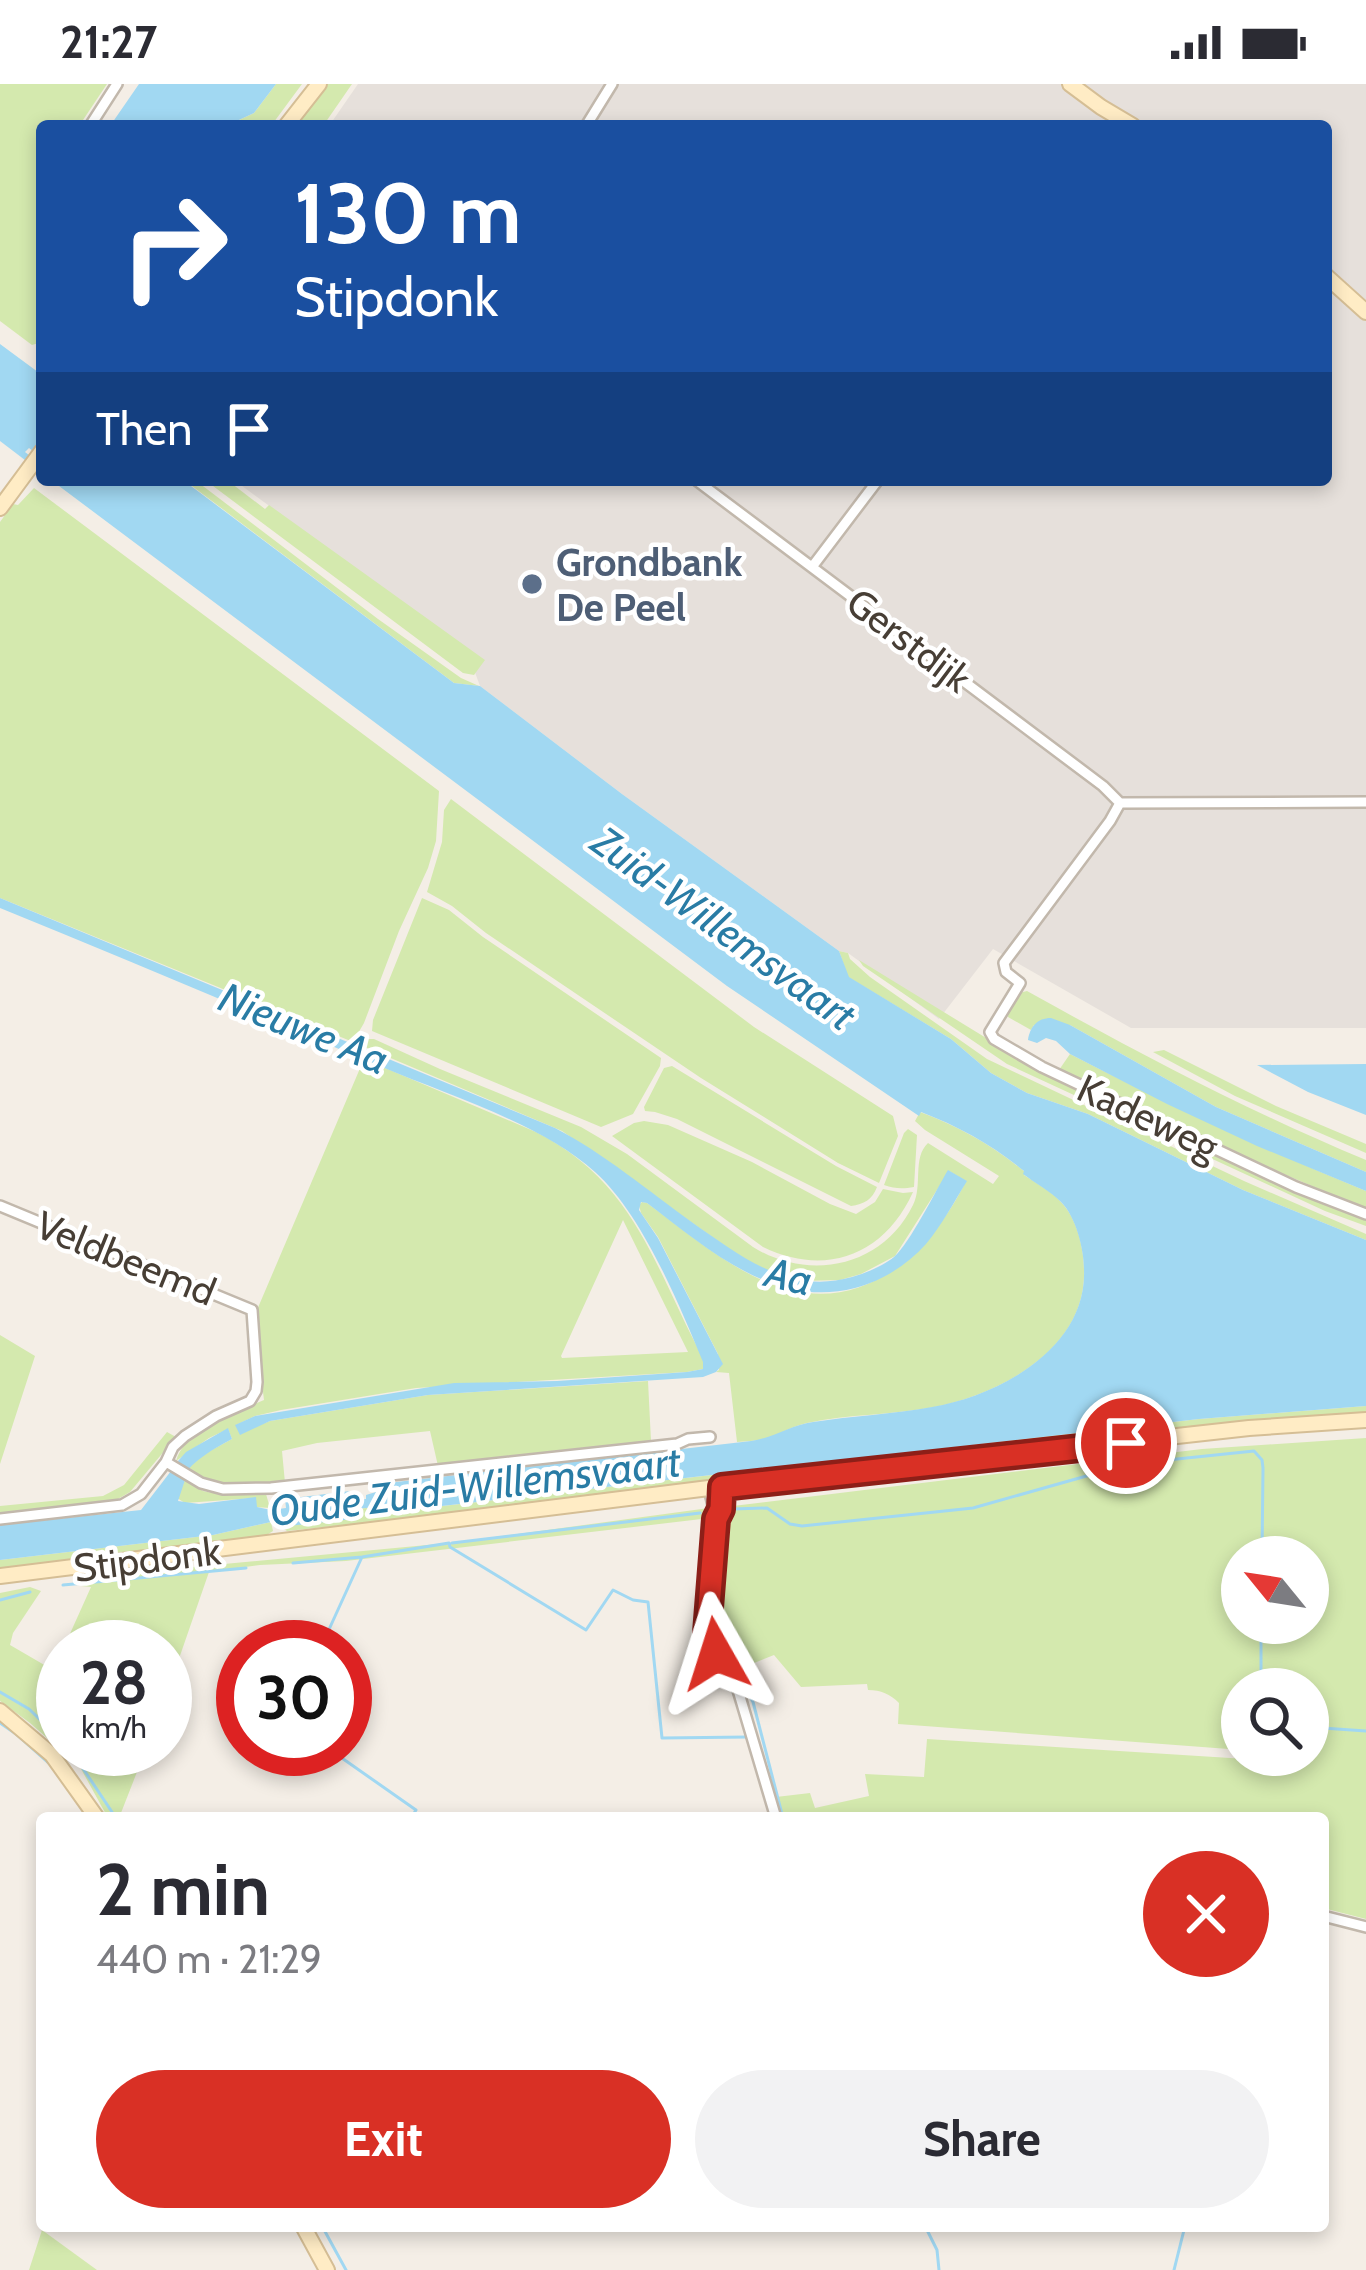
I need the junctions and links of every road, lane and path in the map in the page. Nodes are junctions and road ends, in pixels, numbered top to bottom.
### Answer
1 (117, 84) edge
2 (319, 84) edge
3 (612, 84) edge
4 (1070, 84) edge
5 (1101, 107) junction
6 (94, 120) edge
7 (291, 120) edge
8 (590, 120) edge
9 (1113, 120) edge
10 (1123, 120) edge
11 (1332, 280) edge
12 (1332, 281) edge
13 (1366, 301) edge
14 (1366, 312) edge
15 (36, 459) edge
16 (704, 486) edge
17 (873, 486) edge
18 (0, 508) edge
19 (812, 567) junction
20 (1366, 802) edge
21 (1120, 803) junction
22 (0, 1206) edge
23 (1366, 1214) edge
24 (1366, 1420) edge
25 (710, 1437) dead end
26 (166, 1462) junction
27 (716, 1488) junction
28 (0, 1519) edge
29 (0, 1576) edge
30 (0, 1711) edge
31 (93, 1812) edge
32 (774, 1812) edge
33 (1329, 1918) edge
34 (1366, 1927) edge
35 (306, 2232) edge
36 (328, 2270) edge

1 - 6 street
2 - 7 main road
3 - 8 street
4 - 5 main road
5 - 9 main road
5 - 10 main road
11 - 13 main road
12 - 14 main road
15 - 18 main road
16 - 19 street, Gerstdijk
17 - 19 street
19 - 21 street, Gerstdijk
20 - 21 street
21 - 23 street, Kadeweg
22 - 26 street, Veldbeemd
24 - 27 main road, Stipdonk
25 - 26 street
26 - 28 street
27 - 29 main road, Stipdonk
27 - 32 street
30 - 31 main road
33 - 34 street
35 - 36 main road

